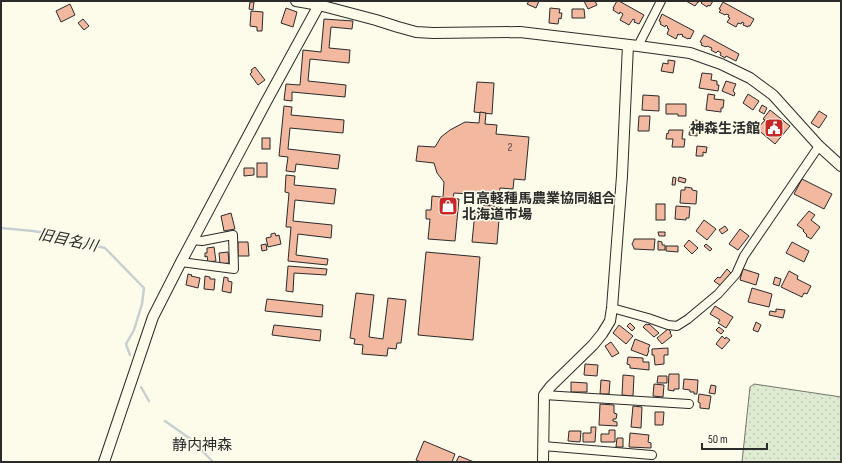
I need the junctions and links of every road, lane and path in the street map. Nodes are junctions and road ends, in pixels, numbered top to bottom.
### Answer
1 (296, 1) edge
2 (661, 1) edge
3 (318, 5) junction
4 (633, 45) junction
5 (819, 146) junction
6 (841, 166) edge
7 (193, 240) junction
8 (181, 262) junction
9 (612, 308) junction
10 (544, 395) junction
11 (689, 404) dead end
12 (543, 446) junction
13 (652, 455) dead end
14 (104, 462) edge
15 (543, 462) edge

1 - 3 street
2 - 4 street
3 - 4 street
3 - 7 street
4 - 5 street
4 - 9 street
5 - 6 street
5 - 9 street
7 - 8 street
7 - 8 street
8 - 14 street
9 - 10 street
10 - 11 street
10 - 12 street
12 - 13 street
12 - 15 street

